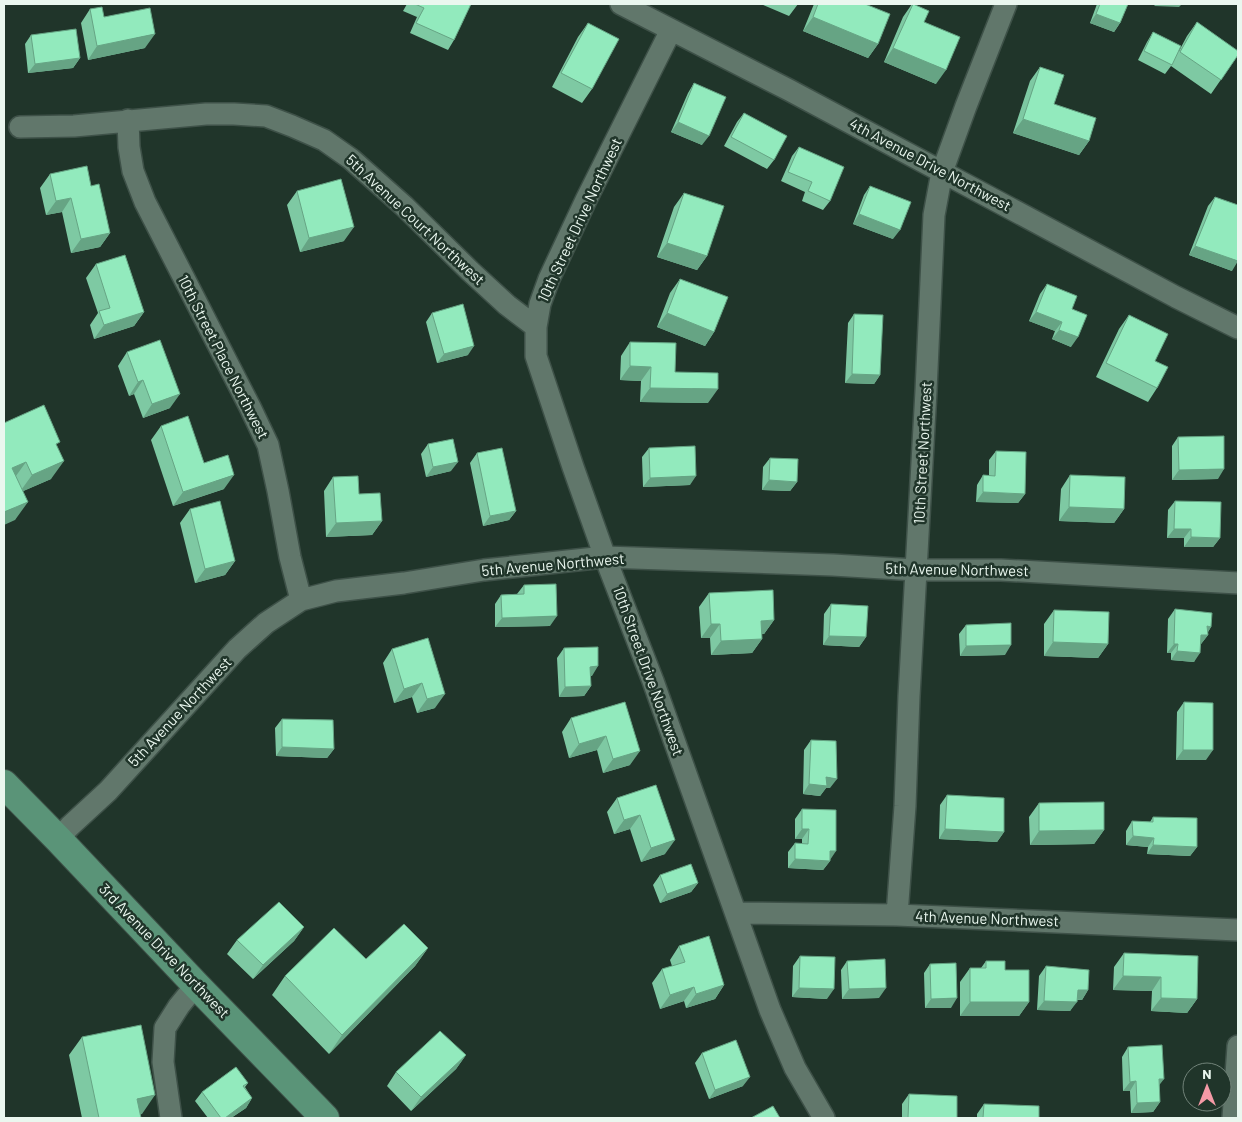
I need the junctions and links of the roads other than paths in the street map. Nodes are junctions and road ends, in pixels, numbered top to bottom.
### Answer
1 (621, 4) edge
2 (1006, 4) edge
3 (671, 30) junction
4 (128, 120) junction
5 (20, 128) dead end
6 (942, 172) junction
7 (536, 327) junction
8 (1238, 328) edge
9 (605, 556) junction
10 (916, 570) junction
11 (1238, 583) edge
12 (301, 600) junction
13 (4, 784) edge
14 (58, 839) junction
15 (736, 913) junction
16 (897, 915) junction
17 (1238, 930) edge
18 (196, 985) junction
19 (1238, 1046) edge
20 (171, 1118) edge
21 (325, 1118) edge
22 (824, 1118) edge
23 (1233, 1118) edge

1 - 3 street, 4th Avenue Drive Northwest
2 - 6 street, 10th Street Northwest
3 - 6 street, 4th Avenue Drive Northwest
3 - 7 street, 10th Street Drive Northwest
4 - 5 street, 5th Avenue Court Northwest
4 - 7 street, 5th Avenue Court Northwest
4 - 12 street, 10th Street Place Northwest
6 - 8 street, 4th Avenue Drive Northwest
6 - 10 street, 10th Street Northwest
7 - 9 street, 10th Street Drive Northwest
9 - 10 street, 5th Avenue Northwest
9 - 12 street, 5th Avenue Northwest
9 - 15 street, 10th Street Drive Northwest
10 - 11 street, 5th Avenue Northwest
10 - 16 street, 10th Street Northwest
12 - 14 street, 5th Avenue Northwest
13 - 14 main road, 3rd Avenue Drive Northwest
14 - 18 main road, 3rd Avenue Drive Northwest
15 - 16 street, 4th Avenue Northwest
15 - 22 street, 10th Street Drive Northwest
16 - 17 street, 4th Avenue Northwest
18 - 20 street
18 - 21 main road, 3rd Avenue Drive Northwest
19 - 23 street

